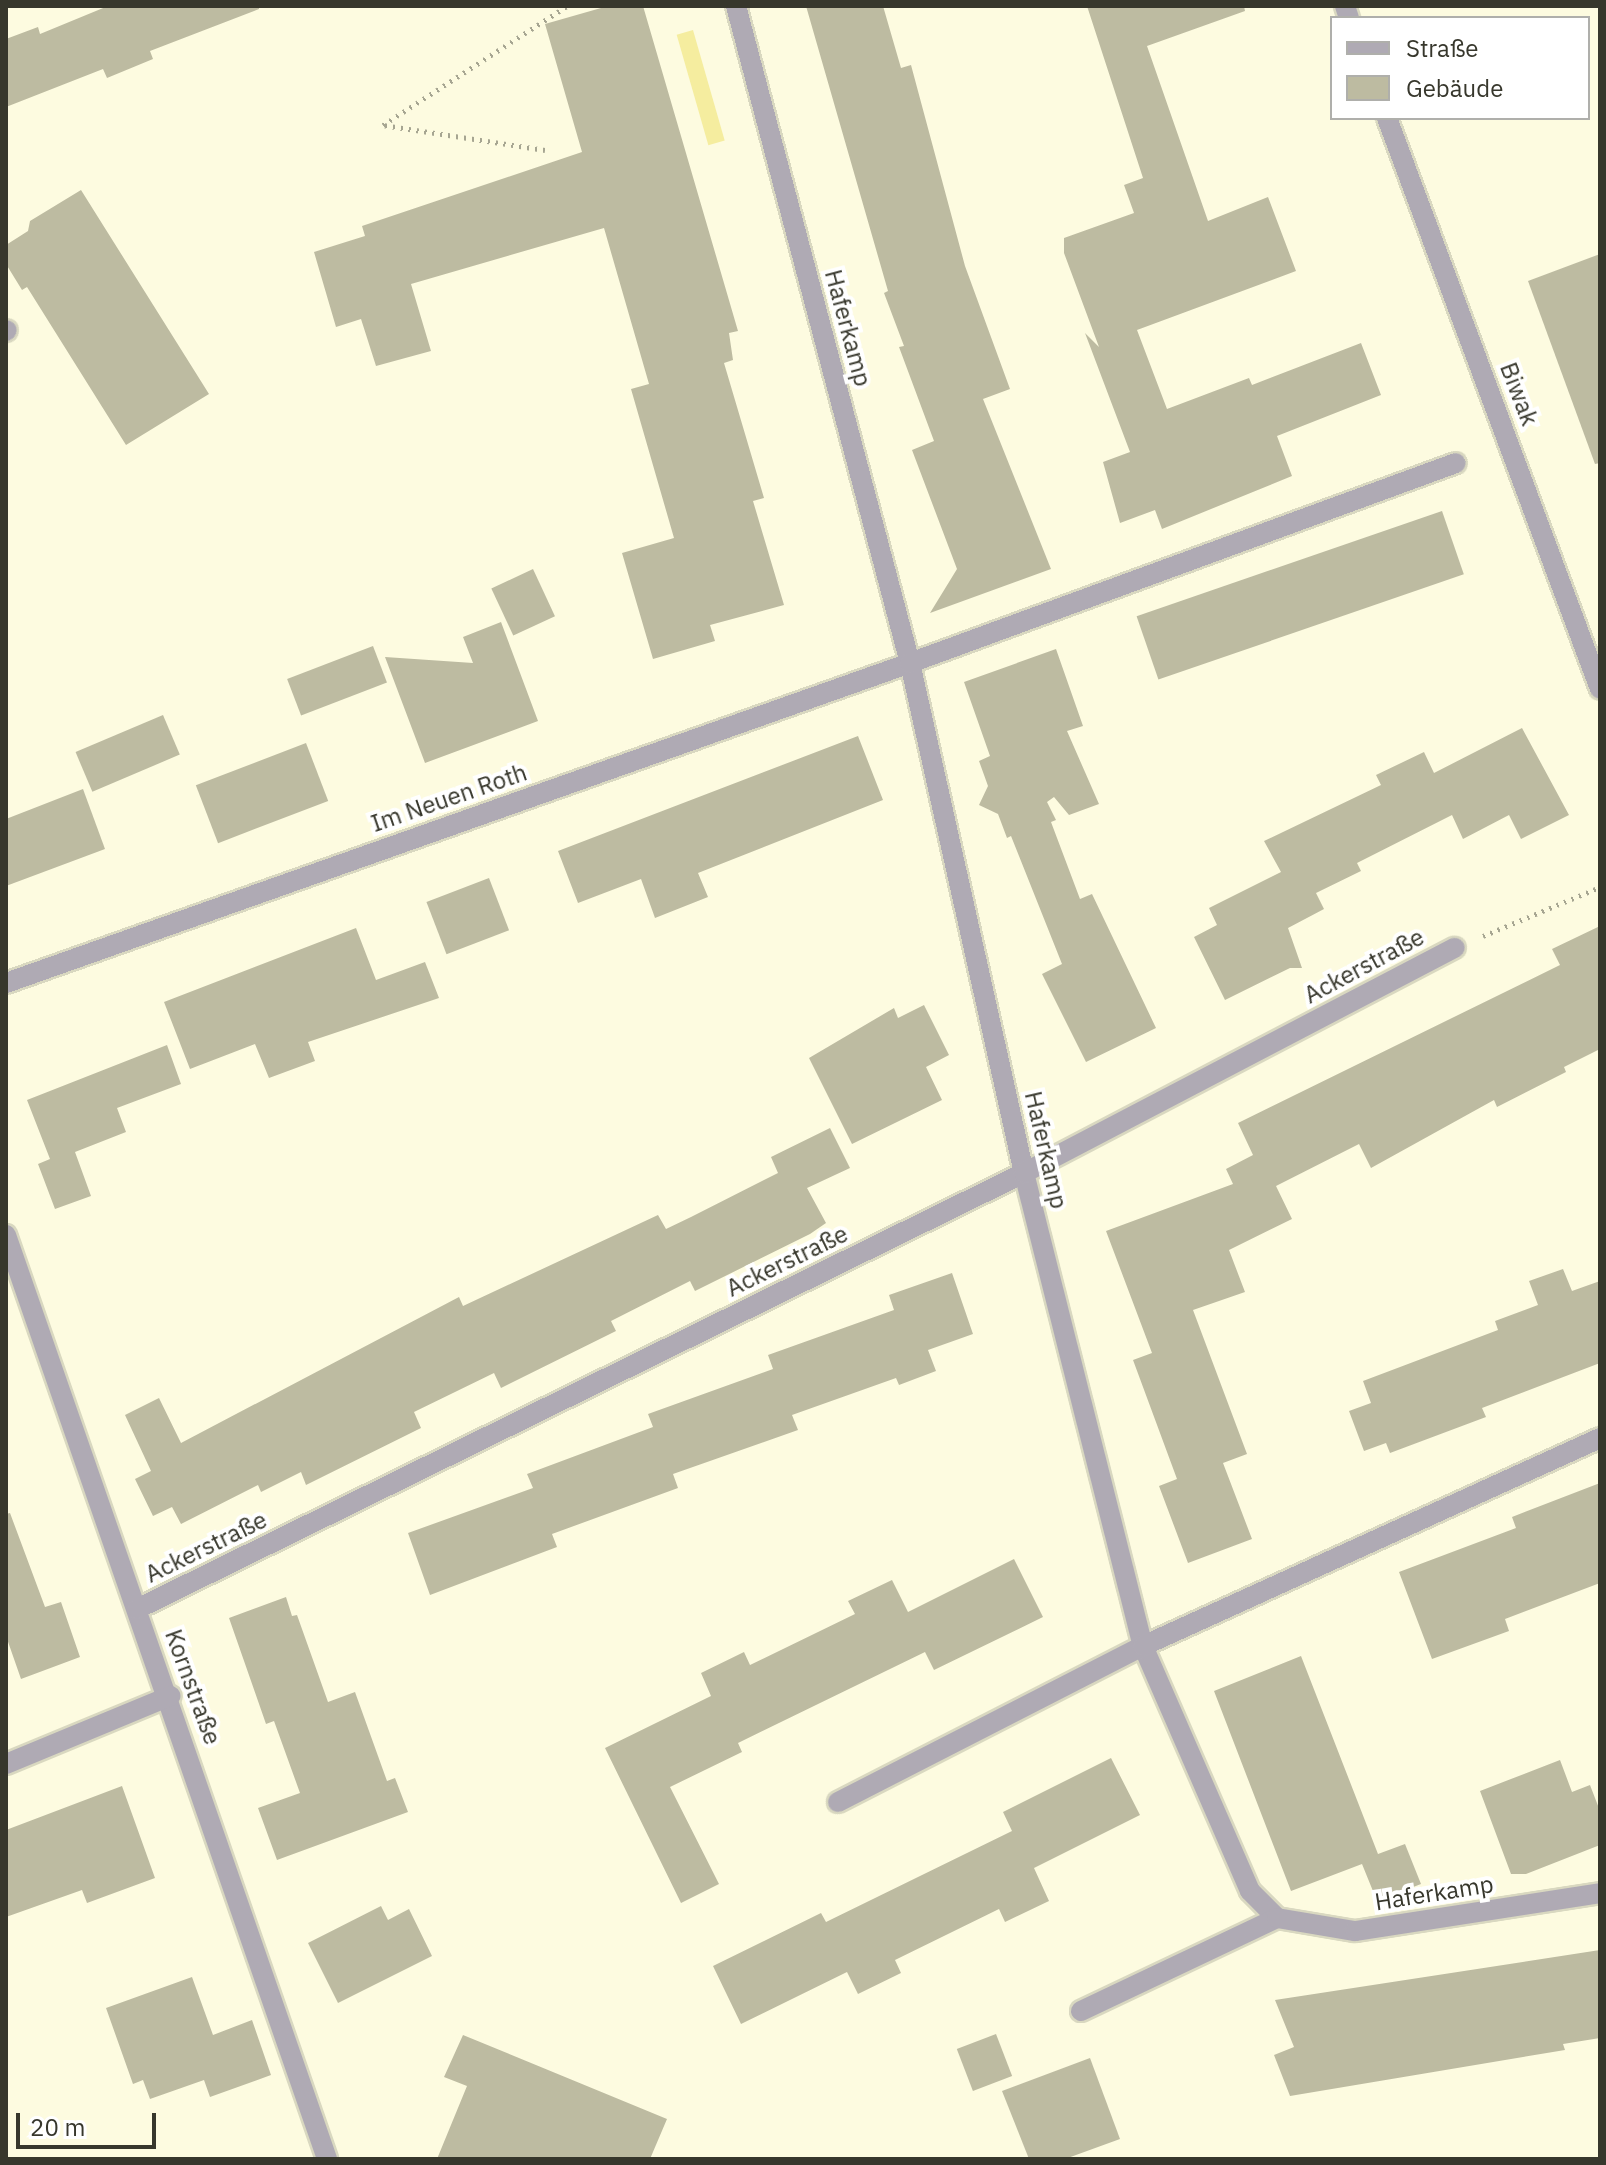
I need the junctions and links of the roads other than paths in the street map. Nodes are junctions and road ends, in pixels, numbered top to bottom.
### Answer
1 (736, 6) edge
2 (1388, 120) edge
3 (1456, 463) dead end
4 (910, 663) junction
5 (1600, 689) edge
6 (1455, 948) road end
7 (6, 983) edge
8 (1024, 1173) junction
9 (6, 1235) edge
10 (1600, 1438) edge
11 (137, 1609) junction
12 (1143, 1646) junction
13 (170, 1696) junction
14 (6, 1764) edge
15 (838, 1802) dead end
16 (1600, 1893) edge
17 (1277, 1918) junction
18 (1081, 2011) dead end
19 (327, 2159) edge

1 - 4 street, Haferkamp
2 - 5 street, Biwak
3 - 4 street
4 - 7 street, Im Neuen Roth
4 - 8 street, Haferkamp
6 - 8 street, Ackerstraße
8 - 11 street, Ackerstraße
8 - 12 street, Haferkamp
9 - 11 street, Kornstraße
10 - 12 street
11 - 13 street, Kornstraße
12 - 15 street
12 - 17 street, Haferkamp
13 - 14 street
13 - 19 street, Kornstraße
16 - 17 street, Haferkamp
17 - 18 street

